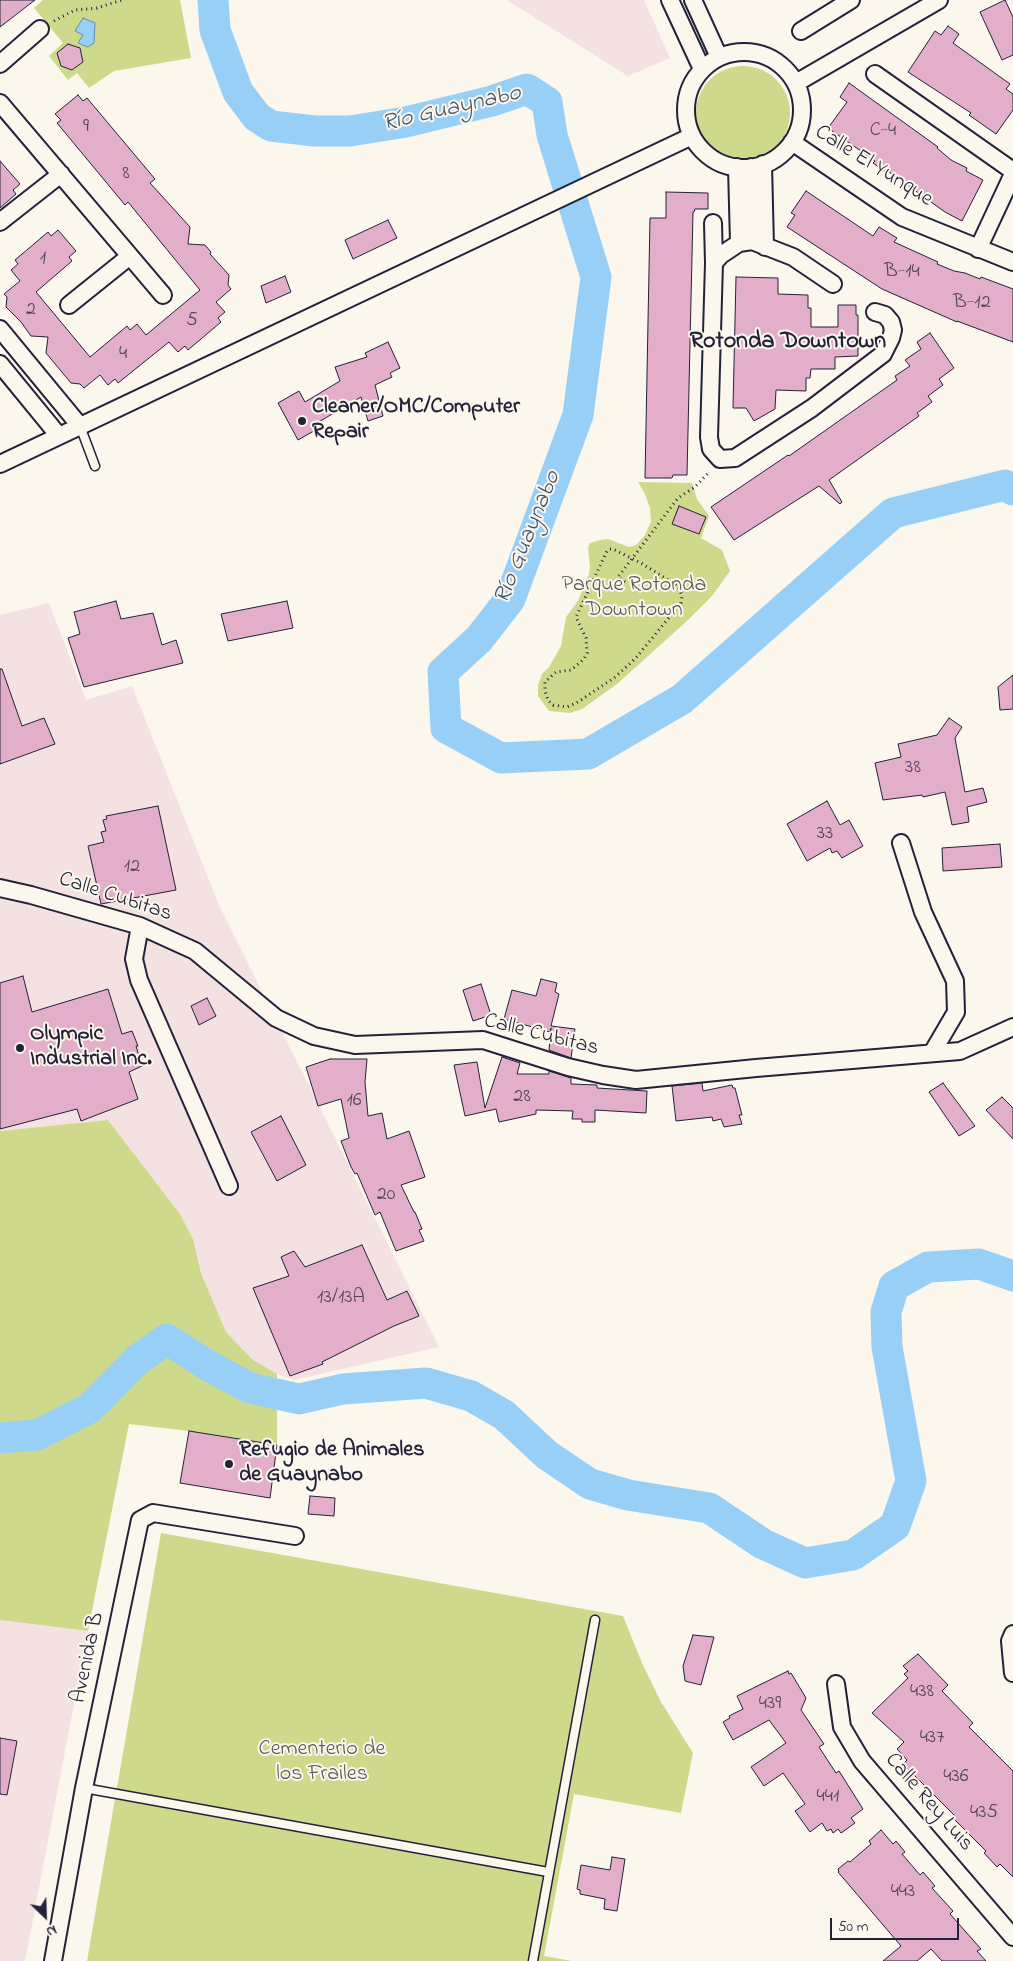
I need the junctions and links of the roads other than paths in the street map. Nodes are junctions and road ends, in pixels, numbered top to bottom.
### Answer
1 (670, 0) edge
2 (693, 0) edge
3 (851, 0) edge
4 (939, 0) edge
5 (40, 30) road end
6 (801, 31) dead end
7 (719, 57) junction
8 (0, 64) edge
9 (702, 69) junction
10 (876, 74) dead end
11 (796, 83) junction
12 (0, 103) edge
13 (692, 136) junction
14 (792, 142) junction
15 (750, 166) junction
16 (1013, 172) edge
17 (60, 174) junction
18 (0, 222) edge
19 (713, 223) dead end
20 (752, 244) junction
21 (978, 248) junction
22 (130, 256) junction
23 (1013, 262) edge
24 (714, 263) junction
25 (833, 284) dead end
26 (163, 295) dead end
27 (69, 305) dead end
28 (875, 312) dead end
29 (0, 329) edge
30 (0, 364) edge
31 (80, 426) junction
32 (59, 436) junction
33 (0, 464) edge
34 (95, 466) dead end
35 (901, 843) dead end
36 (0, 888) edge
37 (140, 926) junction
38 (1013, 1026) edge
39 (932, 1053) junction
40 (229, 1186) dead end
41 (295, 1536) dead end
42 (595, 1620) dead end
43 (1013, 1634) edge
44 (1013, 1674) edge
45 (836, 1684) dead end
46 (84, 1788) junction
47 (548, 1872) junction
48 (1013, 1937) edge
49 (53, 1961) edge
50 (533, 1961) edge

1 - 9 street
2 - 7 street
3 - 6 street
4 - 11 street
5 - 8 street
7 - 9 street
7 - 11 street
9 - 13 street
10 - 16 street
11 - 14 street
12 - 17 street
13 - 15 street
13 - 31 street
14 - 15 street
14 - 21 street, Calle El Yunque
15 - 20 street
15 - 20 street
16 - 21 street
17 - 18 street
17 - 22 street
19 - 24 street
20 - 24 street
20 - 25 street
21 - 23 street, Calle El Yunque
22 - 26 street
22 - 27 street
24 - 28 street
29 - 31 street
30 - 32 street
31 - 32 street
31 - 34 lane
32 - 33 street
35 - 39 street
36 - 37 street, Calle Cubitas
37 - 39 street, Calle Cubitas
37 - 40 street
38 - 39 street, Calle Cubitas
41 - 46 street, Avenida B
42 - 47 lane
43 - 44 street
45 - 48 street, Calle Rey Luis
46 - 47 lane
46 - 49 street, Avenida B
47 - 50 lane

